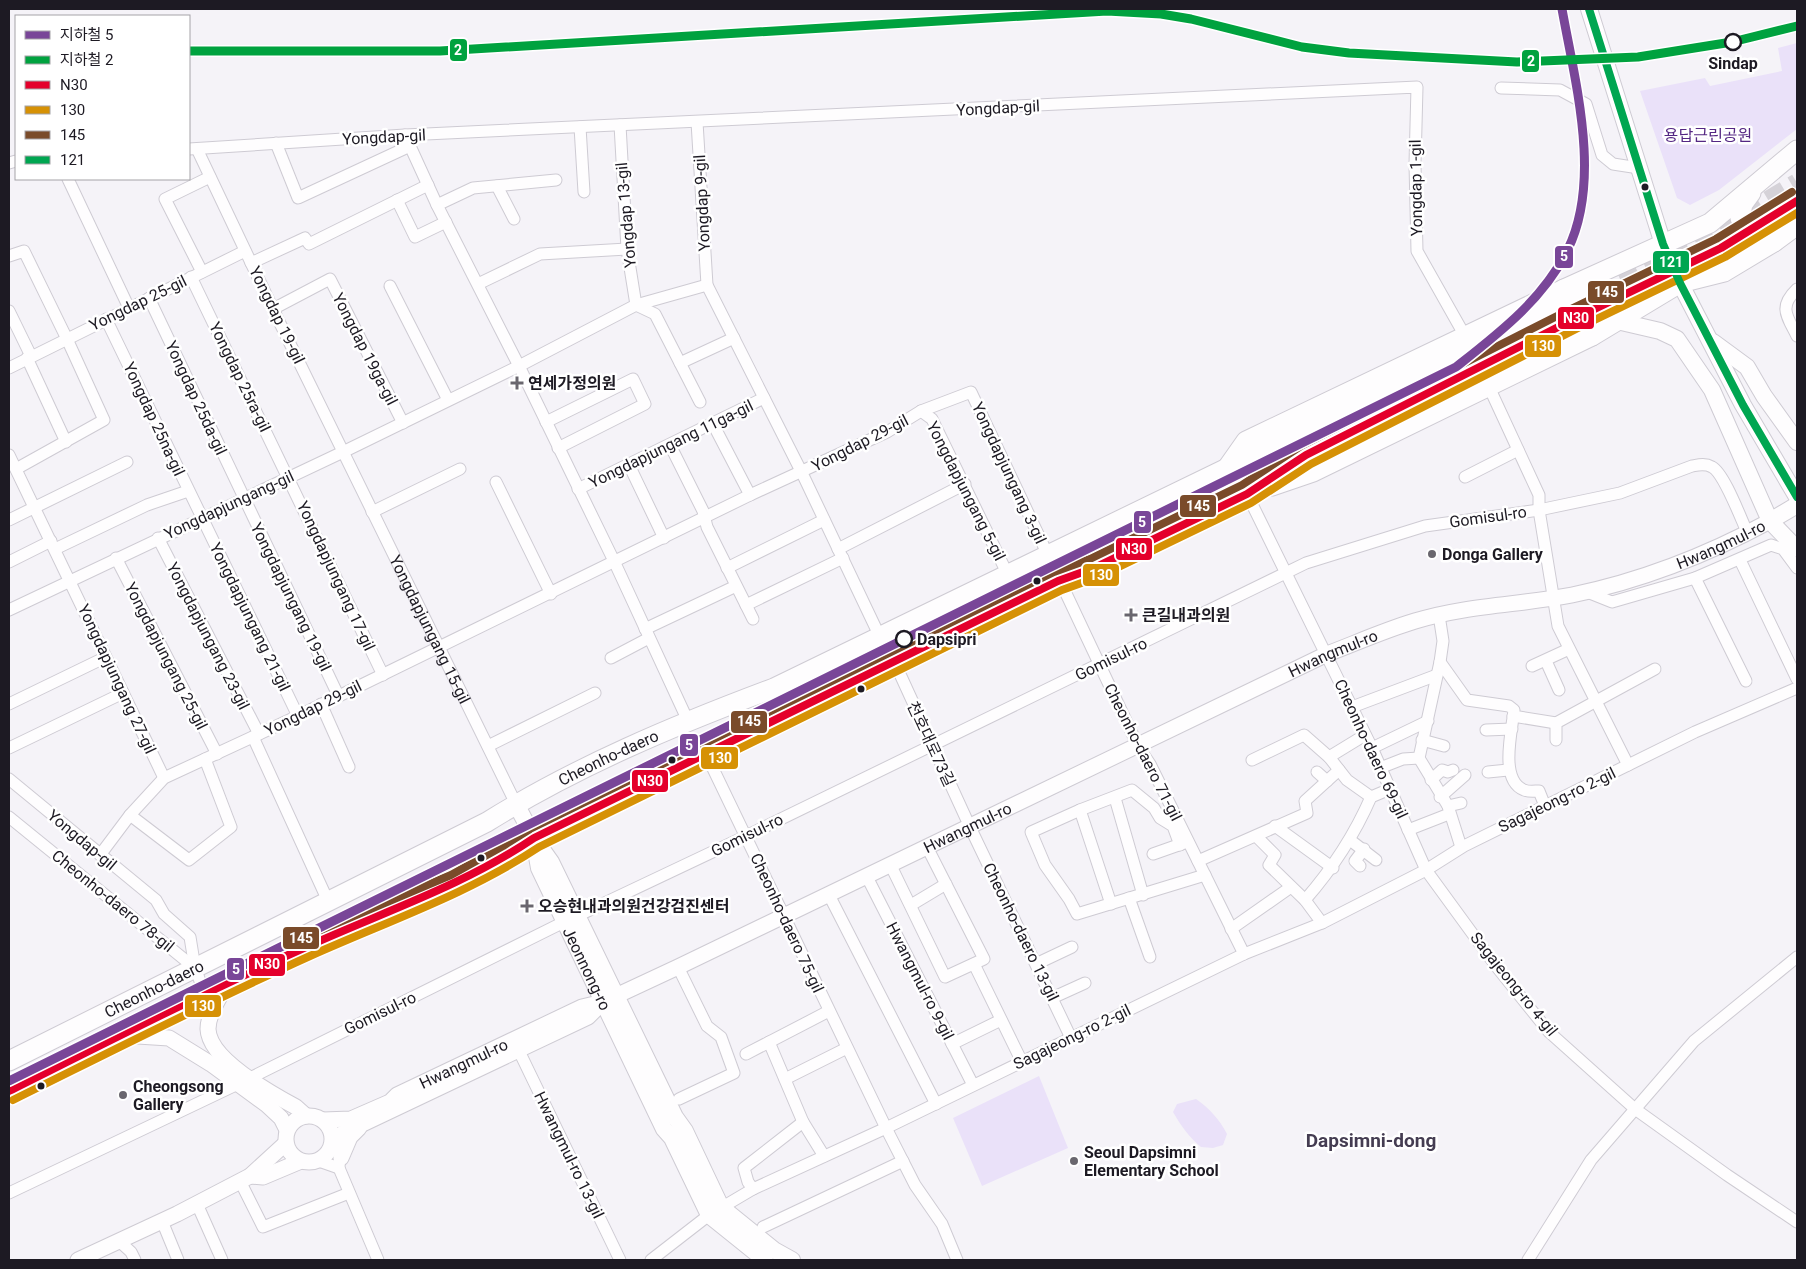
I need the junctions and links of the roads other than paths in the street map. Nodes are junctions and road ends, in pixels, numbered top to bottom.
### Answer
1 (1589, 9) edge
2 (1416, 87) joint
3 (1501, 88) dead end
4 (697, 122) junction
5 (620, 125) junction
6 (580, 127) junction
7 (408, 141) junction
8 (276, 143) junction
9 (193, 149) edge
10 (1797, 150) edge
11 (1639, 168) junction
12 (210, 177) junction
13 (68, 180) edge
14 (556, 180) dead end
15 (1758, 184) junction
16 (428, 185) junction
17 (497, 186) junction
18 (584, 192) dead end
19 (397, 200) junction
20 (437, 205) junction
21 (514, 219) dead end
22 (446, 222) junction
23 (1797, 225) edge
24 (1774, 242) junction
25 (1663, 244) junction
26 (627, 249) junction
27 (245, 251) junction
28 (9, 256) edge
29 (251, 263) junction
30 (202, 272) junction
31 (191, 277) junction
32 (1680, 283) junction
33 (478, 284) junction
34 (707, 285) junction
35 (390, 286) dead end
36 (1796, 290) edge
37 (149, 298) junction
38 (1569, 303) junction
39 (636, 305) junction
40 (128, 308) junction
41 (273, 309) junction
42 (9, 311) edge
43 (106, 319) junction
44 (1617, 321) junction
45 (1465, 336) junction
46 (1592, 336) junction
47 (1797, 336) edge
48 (67, 338) junction
49 (734, 338) junction
50 (1709, 339) junction
51 (29, 357) junction
52 (680, 363) junction
53 (519, 366) junction
54 (9, 368) edge
55 (1489, 387) junction
56 (1712, 390) junction
57 (971, 392) joint
58 (764, 398) junction
59 (448, 400) junction
60 (700, 402) dead end
61 (921, 410) junction
62 (403, 422) junction
63 (546, 422) junction
64 (713, 424) junction
65 (66, 442) junction
66 (1797, 442) edge
67 (670, 445) junction
68 (558, 448) junction
69 (1518, 450) junction
70 (345, 451) junction
71 (9, 455) edge
72 (127, 462) dead end
73 (630, 465) junction
74 (460, 469) dead end
75 (1227, 469) junction
76 (802, 472) junction
77 (14, 476) edge
78 (290, 477) junction
79 (1465, 477) dead end
80 (496, 482) dead end
81 (965, 484) junction
82 (578, 489) junction
83 (188, 491) junction
84 (1247, 494) junction
85 (750, 495) junction
86 (1797, 497) edge
87 (243, 499) junction
88 (1797, 505) edge
89 (34, 508) junction
90 (1539, 510) junction
91 (372, 512) junction
92 (201, 518) junction
93 (704, 519) junction
94 (9, 520) edge
95 (824, 520) junction
96 (1770, 521) junction
97 (1748, 534) junction
98 (158, 538) junction
99 (664, 538) junction
100 (53, 545) junction
101 (1797, 548) edge
102 (840, 553) junction
103 (1047, 556) junction
104 (116, 558) junction
105 (1740, 560) junction
106 (614, 561) junction
107 (9, 562) edge
108 (727, 568) junction
109 (1797, 568) edge
110 (1286, 573) junction
111 (1008, 575) junction
112 (1695, 578) junction
113 (70, 581) junction
114 (1058, 581) junction
115 (736, 586) junction
116 (1587, 592) junction
117 (551, 594) junction
118 (1553, 598) junction
119 (746, 605) junction
120 (9, 610) edge
121 (1440, 614) junction
122 (753, 620) dead end
123 (647, 634) junction
124 (880, 637) junction
125 (439, 648) junction
126 (1569, 649) junction
127 (1327, 654) junction
128 (106, 657) junction
129 (611, 658) dead end
130 (894, 661) junction
131 (1546, 661) junction
132 (1440, 662) junction
133 (1099, 665) junction
134 (1532, 666) dead end
135 (1655, 669) dead end
136 (383, 675) junction
137 (1437, 675) junction
138 (1797, 679) edge
139 (1746, 681) dead end
140 (1797, 688) edge
141 (1559, 690) dead end
142 (595, 693) dead end
143 (124, 694) junction
144 (338, 695) junction
145 (1595, 700) junction
146 (9, 704) edge
147 (321, 704) junction
148 (1352, 707) junction
149 (298, 716) junction
150 (1513, 716) junction
151 (688, 721) junction
152 (1428, 721) junction
153 (1556, 723) junction
154 (1512, 729) junction
155 (1486, 730) dead end
156 (1365, 735) junction
157 (256, 736) junction
158 (1422, 740) junction
159 (1556, 740) dead end
160 (932, 745) junction
161 (488, 746) junction
162 (1138, 746) junction
163 (1444, 746) dead end
164 (9, 748) edge
165 (1372, 748) junction
166 (216, 754) junction
167 (706, 754) junction
168 (1330, 757) junction
169 (1419, 758) junction
170 (205, 759) junction
171 (1252, 760) dead end
172 (1628, 765) junction
173 (349, 767) dead end
174 (1380, 768) junction
175 (1339, 770) junction
176 (1453, 770) dead end
177 (1508, 770) junction
178 (1317, 772) dead end
179 (1488, 772) dead end
180 (1465, 775) dead end
181 (164, 778) junction
182 (9, 779) edge
183 (1431, 780) junction
184 (1327, 781) junction
185 (1390, 789) junction
186 (1371, 797) junction
187 (1440, 797) junction
188 (1115, 798) junction
189 (1461, 803) dead end
190 (516, 804) junction
191 (1545, 806) junction
192 (1080, 810) junction
193 (1448, 810) junction
194 (130, 815) junction
195 (9, 817) edge
196 (1275, 826) junction
197 (970, 827) junction
198 (1408, 830) junction
199 (746, 836) junction
200 (1256, 836) junction
201 (534, 838) junction
202 (1350, 840) junction
203 (1184, 843) junction
204 (927, 847) junction
205 (1460, 847) junction
206 (1364, 849) junction
207 (1153, 854) dead end
208 (100, 855) junction
209 (1376, 860) dead end
210 (1198, 861) junction
211 (890, 864) junction
212 (1360, 866) dead end
213 (1333, 868) junction
214 (1426, 870) junction
215 (1205, 875) junction
216 (866, 876) junction
217 (946, 884) junction
218 (1291, 886) junction
219 (829, 895) junction
220 (1143, 895) junction
221 (1130, 898) junction
222 (1305, 900) junction
223 (328, 901) junction
224 (1110, 904) junction
225 (911, 905) junction
226 (784, 916) junction
227 (570, 919) junction
228 (1322, 923) junction
229 (1231, 929) junction
230 (1072, 947) dead end
231 (1244, 954) junction
232 (1150, 957) dead end
233 (1797, 957) edge
234 (974, 964) junction
235 (1036, 964) junction
236 (678, 967) junction
237 (195, 968) junction
238 (1085, 983) dead end
239 (225, 986) junction
240 (205, 994) junction
241 (1052, 998) junction
242 (609, 999) junction
243 (829, 1012) junction
244 (1001, 1020) junction
245 (122, 1035) junction
246 (1072, 1038) junction
247 (769, 1042) junction
248 (952, 1044) junction
249 (847, 1048) junction
250 (519, 1051) junction
251 (746, 1054) dead end
252 (9, 1061) edge
253 (1022, 1062) junction
254 (225, 1068) junction
255 (785, 1079) junction
256 (244, 1081) junction
257 (973, 1086) junction
258 (10, 1092) edge
259 (679, 1099) dead end
260 (936, 1104) junction
261 (1635, 1109) junction
262 (271, 1110) junction
263 (306, 1116) junction
264 (323, 1120) junction
265 (803, 1122) junction
266 (360, 1127) junction
267 (886, 1128) junction
268 (333, 1140) junction
269 (283, 1141) junction
270 (824, 1156) junction
271 (319, 1160) junction
272 (301, 1161) junction
273 (903, 1161) junction
274 (340, 1163) junction
275 (245, 1178) junction
276 (753, 1188) junction
277 (9, 1193) edge
278 (349, 1193) junction
279 (197, 1204) junction
280 (715, 1211) junction
281 (162, 1221) junction
282 (1797, 1222) edge
283 (763, 1226) dead end
284 (119, 1241) junction
285 (78, 1260) edge
286 (135, 1260) edge
287 (178, 1260) edge
288 (222, 1260) edge
289 (378, 1260) edge
290 (620, 1260) edge
291 (651, 1260) edge
292 (765, 1260) edge
293 (792, 1260) edge
294 (957, 1260) edge
295 (1528, 1260) edge

1 - 11 main road
2 - 4 street, Yongdap-gil
2 - 45 street, Yongdap 1-gil
3 - 11 street
4 - 5 street, Yongdap-gil
4 - 34 street, Yongdap 9-gil
5 - 6 street, Yongdap-gil
5 - 26 street, Yongdap 13-gil
6 - 7 street, Yongdap-gil
6 - 18 street
7 - 8 street, Yongdap-gil
7 - 8 street
7 - 16 street
8 - 9 street, Yongdap-gil
9 - 12 street, Yongdap 19-gil
10 - 15 main road
11 - 25 main road
12 - 27 street, Yongdap 19-gil
12 - 30 street
13 - 40 street
14 - 17 street
15 - 24 main road
15 - 25 main road
16 - 19 street
16 - 20 street
17 - 20 street
17 - 21 street
19 - 22 street
19 - 29 street
20 - 22 street
22 - 33 street
23 - 24 main road
24 - 32 main road
25 - 32 main road
25 - 38 main road
26 - 33 street
26 - 39 street, Yongdap 13-gil
27 - 29 street, Yongdap 19-gil
27 - 30 street, Yongdap 25-gil
28 - 48 street
29 - 41 street, Yongdap 19-gil
30 - 31 street, Yongdap 25-gil
31 - 37 street, Yongdap 25-gil
31 - 78 street, Yongdap 25ra-gil
32 - 44 main road
32 - 50 main road
33 - 53 street
34 - 39 street, Yongdapjungang-gil
34 - 49 street
35 - 59 street
36 - 47 street
37 - 40 street, Yongdap 25-gil
37 - 87 street, Yongdap 25da-gil
38 - 45 main road
38 - 46 main road
38 - 75 main road, Cheonho-daero
38 - 84 main road, Cheonho-daero
39 - 52 street
39 - 53 street, Yongdapjungang-gil
40 - 43 street, Yongdap 25-gil
41 - 62 street, Yongdap 19ga-gil
41 - 70 street, Yongdap 19-gil
42 - 51 street
43 - 48 street, Yongdap 25-gil
43 - 83 street, Yongdap 25na-gil
44 - 46 main road
44 - 56 main road
45 - 75 main road
46 - 55 main road
48 - 51 street, Yongdap 25-gil
48 - 65 street
49 - 52 street
49 - 58 street
50 - 56 main road
50 - 66 main road
50 - 86 main road
51 - 54 street, Yongdap 25-gil
51 - 65 street
52 - 60 street
53 - 59 street, Yongdapjungang-gil
53 - 63 street
55 - 69 street
55 - 84 main road
56 - 96 main road
57 - 61 street, Yongdap 29-gil
57 - 103 street, Yongdapjungang 3-gil
58 - 64 street, Yongdapjungang 11ga-gil
58 - 76 street
59 - 62 street, Yongdapjungang-gil
61 - 76 street, Yongdap 29-gil
61 - 81 street, Yongdapjungang 5-gil
62 - 70 street, Yongdapjungang-gil
63 - 68 street
63 - 68 street
64 - 67 street, Yongdapjungang 11ga-gil
64 - 85 street
65 - 77 street
67 - 73 street, Yongdapjungang 11ga-gil
67 - 93 street
68 - 82 street
69 - 79 street
69 - 90 street
70 - 78 street, Yongdapjungang-gil
70 - 91 street, Yongdapjungang 15-gil
71 - 77 street, Yongdapjungang 27-gil
72 - 89 street
73 - 82 street, Yongdapjungang 11ga-gil
73 - 99 street
74 - 91 street
75 - 103 main road, Cheonho-daero
76 - 85 street, Yongdap 29-gil
76 - 95 street
77 - 89 street, Yongdapjungang 27-gil
78 - 87 street, Yongdapjungang-gil
78 - 136 street, Yongdapjungang 17-gil
80 - 117 street
81 - 102 street
81 - 111 street, Yongdapjungang 5-gil
82 - 106 street
83 - 92 street, Yongdap 25na-gil
83 - 100 street
84 - 110 street, Cheonho-daero 69-gil
84 - 114 main road, Cheonho-daero
85 - 93 street, Yongdap 29-gil
87 - 92 street, Yongdapjungang-gil
87 - 144 street, Yongdapjungang 19-gil
88 - 96 main road, Hwangmul-ro
89 - 94 street
89 - 100 street, Yongdapjungang 27-gil
90 - 97 street, Gomisul-ro
90 - 110 street, Gomisul-ro
90 - 118 street
91 - 125 street, Yongdapjungang 15-gil
92 - 98 street, Yongdapjungang-gil
92 - 149 street, Yongdapjungang 21-gil
93 - 99 street, Yongdap 29-gil
93 - 108 street
95 - 102 street
95 - 108 street
96 - 97 street, Hwangmul-ro
96 - 101 main road
97 - 116 street, Hwangmul-ro
98 - 104 street, Yongdapjungang-gil
98 - 157 street, Yongdapjungang 23-gil
99 - 106 street, Yongdap 29-gil
100 - 107 street
100 - 113 street, Yongdapjungang 27-gil
102 - 119 street
102 - 124 street
103 - 111 main road, Cheonho-daero
103 - 114 street, Yongdapjungang 3-gil
104 - 113 street, Yongdapjungang-gil
104 - 166 street, Yongdapjungang 25-gil
105 - 109 street
105 - 112 street
105 - 138 street
106 - 117 street, Yongdap 29-gil
106 - 123 street
108 - 115 street
110 - 127 street, Cheonho-daero 69-gil
110 - 133 street, Gomisul-ro
111 - 124 main road, Cheonho-daero
112 - 116 street
112 - 139 street
113 - 120 street, Yongdapjungang-gil
113 - 128 street, Yongdapjungang 27-gil
114 - 130 main road, Cheonho-daero
114 - 133 street, Cheonho-daero 71-gil
115 - 119 street
115 - 123 street
116 - 118 street, Hwangmul-ro
117 - 125 street, Yongdap 29-gil
118 - 121 street, Hwangmul-ro
118 - 126 street
119 - 122 street
121 - 127 street, Hwangmul-ro
121 - 132 street
123 - 129 street
123 - 151 street
124 - 151 main road, Cheonho-daero
125 - 136 street, Yongdap 29-gil
125 - 161 street, Yongdapjungang 15-gil
126 - 131 street
126 - 145 street
127 - 148 street, Cheonho-daero 69-gil
127 - 162 street, Hwangmul-ro
128 - 143 street, Yongdapjungang 27-gil
128 - 146 street
130 - 160 street, 천호대로73길
130 - 167 main road, Cheonho-daero
131 - 134 street
131 - 141 street
132 - 137 street
132 - 150 street
133 - 160 street, Gomisul-ro
133 - 162 street, Cheonho-daero 71-gil
135 - 145 street
136 - 144 street, Yongdap 29-gil
137 - 148 street
137 - 152 street
140 - 172 street, Sagajeong-ro 2-gil
142 - 161 street
143 - 164 street
143 - 181 street, Yongdapjungang 27-gil
144 - 147 street, Yongdap 29-gil
145 - 153 street
145 - 172 street
147 - 149 street, Yongdap 29-gil
147 - 173 street
148 - 156 street, Cheonho-daero 69-gil
149 - 157 street, Yongdap 29-gil
150 - 153 street
150 - 154 street
151 - 190 main road, Cheonho-daero
152 - 158 street
152 - 165 street
153 - 159 street
154 - 155 street
154 - 177 street
156 - 165 street, Cheonho-daero 69-gil
156 - 168 street
157 - 166 street, Yongdap 29-gil
157 - 223 street, Yongdapjungang 23-gil
158 - 163 street
158 - 169 street
160 - 197 street, 천호대로73길
160 - 199 street, Gomisul-ro
161 - 190 street, Yongdapjungang 15-gil
162 - 197 street, Hwangmul-ro
162 - 203 street, Cheonho-daero 71-gil
165 - 174 street, Cheonho-daero 69-gil
166 - 170 street, Yongdap 29-gil
167 - 199 street, Cheonho-daero 75-gil
167 - 201 main road, Cheonho-daero
168 - 171 street
168 - 175 street
169 - 174 street
169 - 183 street
170 - 181 street, Yongdap 29-gil
170 - 194 street
172 - 191 street, Sagajeong-ro 2-gil
174 - 185 street, Cheonho-daero 69-gil
175 - 184 street
175 - 186 street
176 - 183 street
177 - 179 street
177 - 191 street
178 - 184 street
180 - 187 street
181 - 194 street, Yongdap 29-gil
182 - 208 street, Yongdap-gil
183 - 187 street
184 - 196 street
185 - 186 street
185 - 198 street, Cheonho-daero 69-gil
186 - 202 street
187 - 193 street
188 - 192 street
188 - 203 street
188 - 220 street
189 - 193 street
190 - 201 main road, Yongdapjungang 15-gil
190 - 223 main road, Cheonho-daero
191 - 205 street, Sagajeong-ro 2-gil
192 - 224 street
192 - 224 street
193 - 198 street
193 - 205 street
194 - 208 street, Yongdap 29-gil
195 - 237 street, Cheonho-daero 78-gil
196 - 200 street
196 - 213 street
197 - 204 street, Hwangmul-ro
197 - 235 street, Cheonho-daero 13-gil
198 - 214 street, Cheonho-daero 69-gil
199 - 226 street, Cheonho-daero 75-gil
199 - 227 street, Gomisul-ro
200 - 210 street
200 - 218 street
201 - 227 main road, Jeonnong-ro
201 - 239 main road, Cheonho-daero
202 - 206 street
202 - 213 street
203 - 207 street, Cheonho-daero 71-gil
203 - 210 street, Cheonho-daero 71-gil
204 - 211 street, Hwangmul-ro
204 - 217 street
205 - 214 street, Sagajeong-ro 2-gil
206 - 209 street
206 - 212 street
208 - 237 street, Yongdap-gil
210 - 215 street, Cheonho-daero 71-gil
211 - 216 street, Hwangmul-ro
211 - 225 street
213 - 222 street
214 - 228 street, Sagajeong-ro 2-gil
214 - 261 street, Sagajeong-ro 4-gil
215 - 220 street
215 - 229 street, Cheonho-daero 71-gil
216 - 219 street, Hwangmul-ro
216 - 248 street, Hwangmul-ro 9-gil
217 - 225 street
217 - 234 street
218 - 222 street
218 - 229 street
219 - 226 street, Hwangmul-ro
219 - 260 street
220 - 221 street
221 - 224 street
221 - 232 street
222 - 228 street
223 - 237 main road, Cheonho-daero
225 - 234 street
226 - 236 street, Hwangmul-ro
226 - 243 street, Cheonho-daero 75-gil
227 - 242 main road, Jeonnong-ro
227 - 256 street, Gomisul-ro
228 - 231 street, Sagajeong-ro 2-gil
229 - 231 street, Cheonho-daero 71-gil
230 - 235 street
231 - 246 street, Sagajeong-ro 2-gil
233 - 261 street
234 - 244 street
235 - 241 street, Cheonho-daero 13-gil
236 - 242 street, Hwangmul-ro
236 - 259 street
237 - 240 street, Cheonho-daero 78-gil
237 - 252 main road, Cheonho-daero
238 - 241 street
239 - 240 main road, Cheonho-daero
239 - 254 street
240 - 245 main road, Cheonho-daero
241 - 246 street, Cheonho-daero 13-gil
242 - 250 street, Hwangmul-ro
242 - 264 street, Hwangmul-ro
242 - 280 main road, Jeonnong-ro
243 - 247 street, Cheonho-daero 75-gil
243 - 249 street, Cheonho-daero 75-gil
244 - 248 street
244 - 253 street
245 - 254 street
245 - 258 main road, Cheonho-daero
246 - 253 street, Sagajeong-ro 2-gil
247 - 251 street, Cheonho-daero 75-gil
247 - 255 street
248 - 257 street, Hwangmul-ro 9-gil
249 - 255 street
249 - 267 street, Cheonho-daero 75-gil
250 - 266 street, Hwangmul-ro
250 - 290 street, Hwangmul-ro 13-gil
253 - 257 street, Sagajeong-ro 2-gil
254 - 256 street
255 - 265 street
256 - 262 street
256 - 263 street
256 - 277 street, Gomisul-ro
257 - 260 street, Sagajeong-ro 2-gil
260 - 267 street, Sagajeong-ro 2-gil
261 - 282 street, Sagajeong-ro 4-gil
261 - 295 street
262 - 269 street
262 - 269 street
263 - 264 street
263 - 269 street
264 - 268 street
265 - 270 street
265 - 276 street
266 - 268 street, Hwangmul-ro
266 - 274 street
267 - 270 street, Sagajeong-ro 2-gil
267 - 273 street, Cheonho-daero 75-gil
268 - 271 street
268 - 274 street
269 - 272 street
269 - 275 street
270 - 276 street, Sagajeong-ro 2-gil
271 - 272 street
271 - 274 street
272 - 275 street
273 - 283 street
273 - 294 street, Cheonho-daero 75-gil
274 - 278 street
275 - 278 street
275 - 279 street
276 - 280 street, Sagajeong-ro 2-gil
278 - 289 street
279 - 281 street
279 - 288 street
280 - 291 street, Sagajeong-ro 2-gil
280 - 292 main road, Jeonnong-ro
280 - 293 main road, Jeonnong-ro
281 - 284 street
281 - 287 street
284 - 285 street
284 - 286 street

